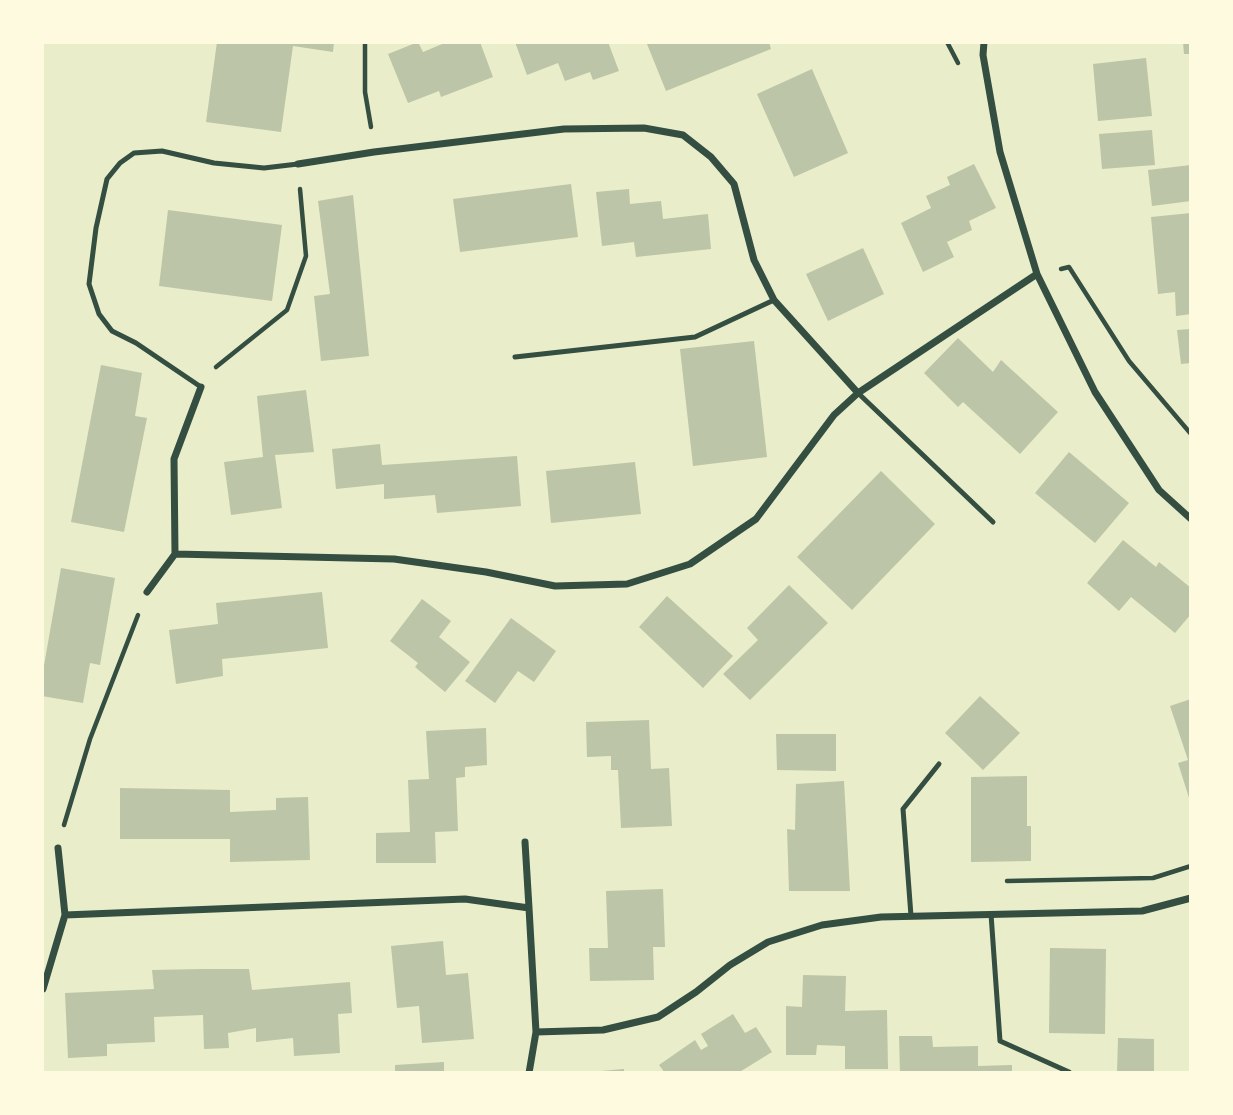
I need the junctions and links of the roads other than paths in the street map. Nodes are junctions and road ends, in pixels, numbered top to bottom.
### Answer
1 (984, 42) edge
2 (298, 164) joint
3 (1037, 274) junction
4 (774, 300) junction
5 (515, 357) dead end
6 (201, 387) joint
7 (858, 393) junction
8 (1191, 519) edge
9 (993, 522) dead end
10 (175, 554) junction
11 (147, 592) road end
12 (939, 764) dead end
13 (525, 842) dead end
14 (58, 848) road end
15 (1191, 898) edge
16 (529, 908) junction
17 (991, 914) junction
18 (65, 915) junction
19 (911, 916) junction
20 (43, 989) edge
21 (536, 1032) junction
22 (1069, 1072) edge
23 (528, 1073) edge

1 - 3 street
2 - 4 street
2 - 6 lane
3 - 7 street
3 - 8 street
4 - 5 lane
4 - 7 street
6 - 10 street
7 - 9 lane
7 - 10 street
10 - 11 street
12 - 19 lane
13 - 16 street
14 - 18 street
15 - 17 street
16 - 18 street
16 - 21 street
17 - 19 street
17 - 22 lane
18 - 20 street
19 - 21 street
21 - 23 street

